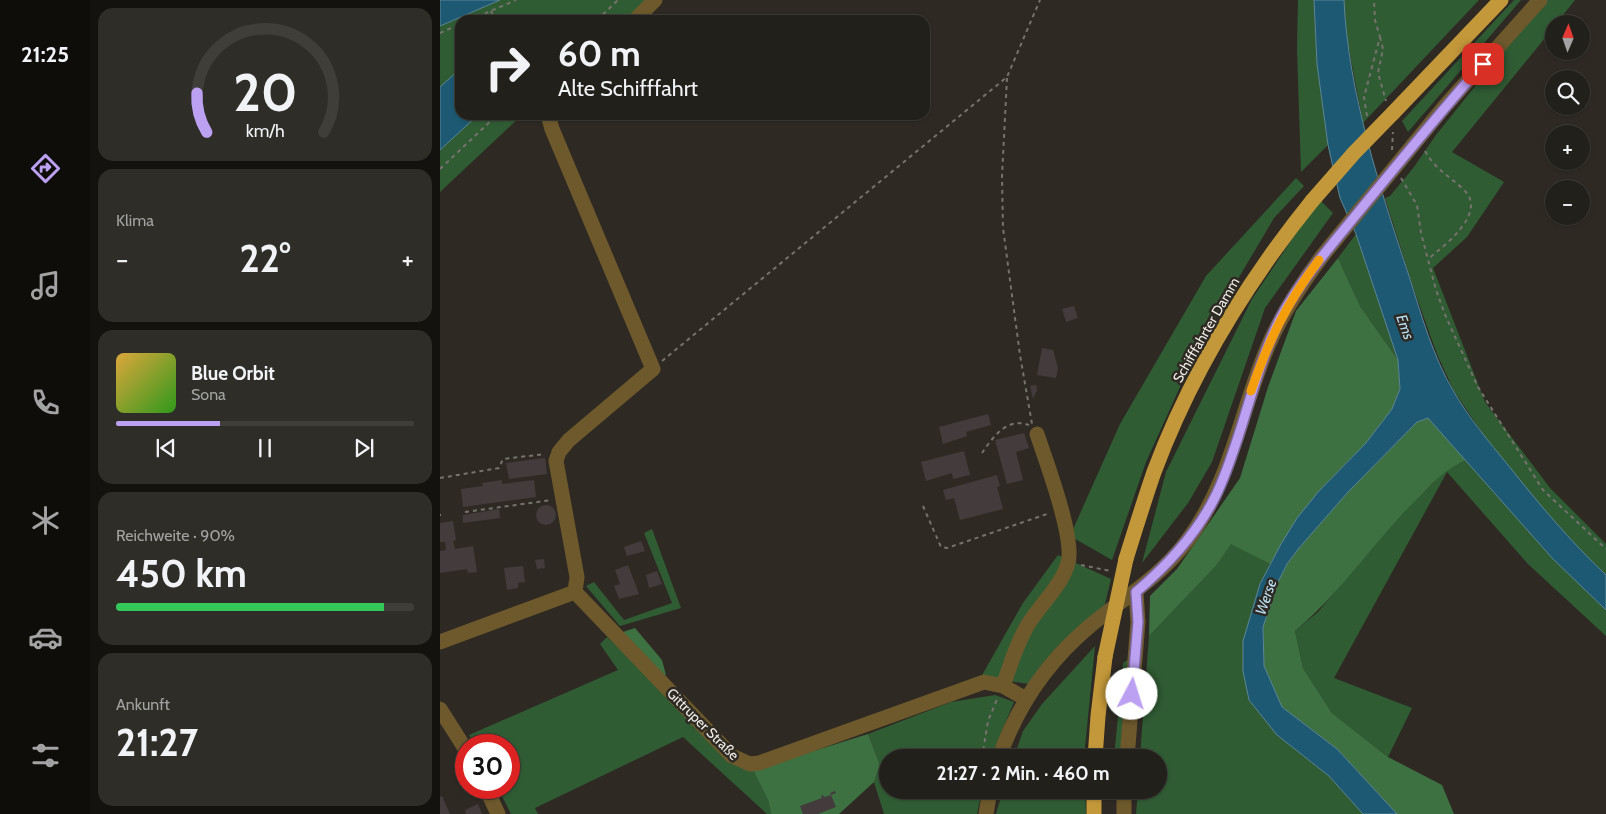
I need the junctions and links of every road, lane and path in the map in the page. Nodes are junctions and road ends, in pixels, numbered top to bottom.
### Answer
1 (516, 0) edge
2 (618, 0) edge
3 (655, 0) edge
4 (1040, 0) edge
5 (1374, 0) edge
6 (1501, 0) edge
7 (1540, 0) edge
8 (491, 11) junction
9 (482, 15) edge
10 (493, 15) edge
11 (602, 15) edge
12 (640, 15) edge
13 (455, 26) edge
14 (440, 33) edge
15 (1380, 37) junction
16 (1007, 77) junction
17 (1389, 107) junction
18 (1367, 116) dead end
19 (492, 120) edge
20 (549, 120) edge
21 (1394, 130) dead end
22 (1418, 144) junction
23 (1392, 150) dead end
24 (440, 169) edge
25 (1400, 176) dead end
26 (1428, 259) junction
27 (652, 369) junction
28 (1037, 434) dead end
29 (559, 452) junction
30 (982, 453) dead end
31 (440, 478) edge
32 (564, 498) junction
33 (923, 506) dead end
34 (465, 512) dead end
35 (1061, 512) junction
36 (1606, 548) edge
37 (1069, 562) junction
38 (1108, 570) dead end
39 (575, 592) junction
40 (1136, 592) junction
41 (440, 642) edge
42 (1002, 686) junction
43 (1026, 699) junction
44 (440, 708) edge
45 (456, 734) edge
46 (983, 749) edge
47 (1003, 749) edge
48 (1096, 749) edge
49 (1128, 749) edge
50 (491, 799) edge
51 (988, 799) edge
52 (1094, 799) edge
53 (1124, 799) edge
54 (498, 814) edge
55 (986, 814) edge
56 (1094, 814) edge
57 (1124, 814) edge

1 - 8 path
2 - 11 path
3 - 12 street
4 - 16 path
5 - 15 path
6 - 17 highway, Schifffahrter Damm
7 - 22 street
8 - 9 path
8 - 10 path
13 - 14 path
15 - 17 path
15 - 18 path
16 - 27 path
16 - 30 path
17 - 48 highway, Schifffahrter Damm, bridge
19 - 24 path
20 - 27 street
21 - 23 path
22 - 26 path
22 - 40 street, bridge
25 - 26 path
26 - 36 path
27 - 29 street
28 - 35 street
29 - 31 path
29 - 32 street
32 - 34 path
32 - 39 street
33 - 35 path
35 - 37 street
37 - 38 path
37 - 42 street
39 - 41 street
39 - 42 street, Gittruper Straße
40 - 43 street
40 - 49 street
42 - 43 street, Gittruper Straße
42 - 46 path
43 - 47 street
44 - 45 street
50 - 54 street
51 - 55 street
52 - 56 highway
53 - 57 street

